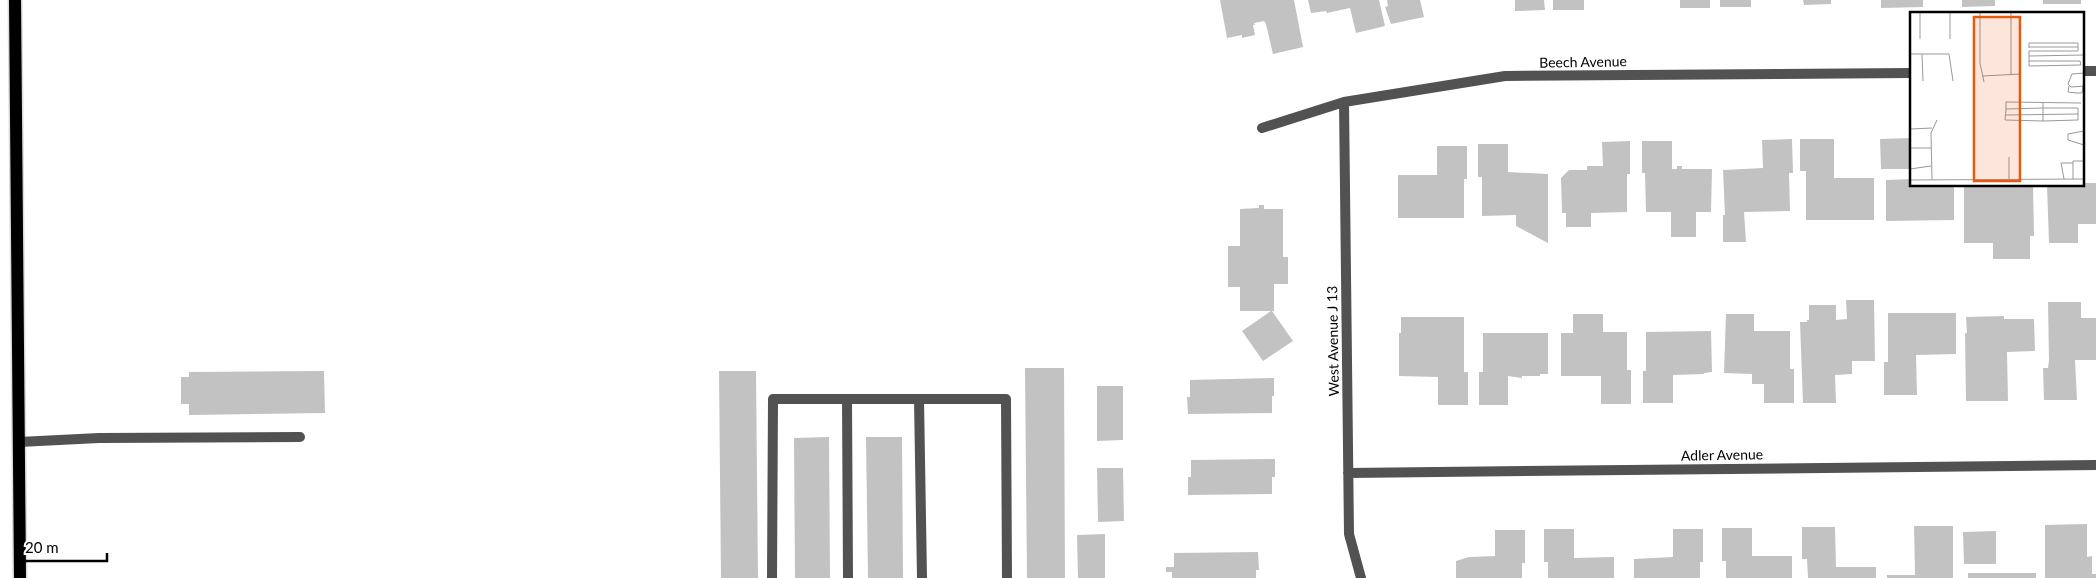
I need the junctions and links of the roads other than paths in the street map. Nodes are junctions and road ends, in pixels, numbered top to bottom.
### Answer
1 (15, 0) edge
2 (1910, 73) edge
3 (1344, 102) junction
4 (1262, 128) dead end
5 (847, 399) junction
6 (920, 399) junction
7 (300, 438) dead end
8 (19, 442) junction
9 (2096, 465) edge
10 (1348, 473) junction
11 (20, 578) edge
12 (772, 578) edge
13 (848, 578) edge
14 (922, 578) edge
15 (1007, 578) edge
16 (1361, 578) edge

1 - 8 main road
2 - 3 street, Beech Avenue
3 - 4 street, Beech Avenue
3 - 10 street, West Avenue J 13
5 - 6 street
5 - 12 street
5 - 13 street
6 - 14 street
6 - 15 street
7 - 8 street
8 - 11 main road
9 - 10 street, Adler Avenue
10 - 16 street, West Avenue J 13

